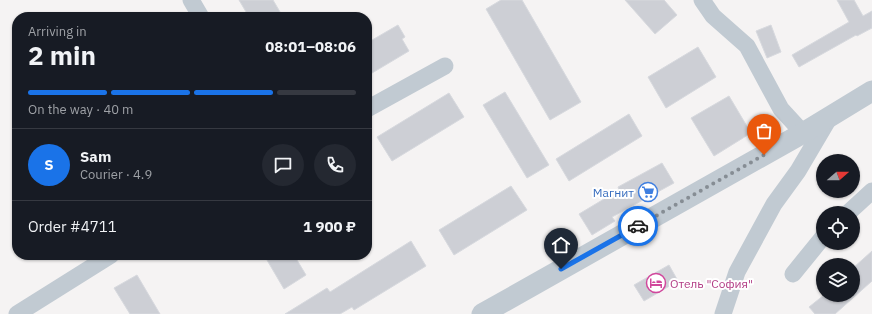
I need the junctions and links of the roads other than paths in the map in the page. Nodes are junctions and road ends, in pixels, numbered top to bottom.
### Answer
1 (191, 0) edge
2 (702, 0) edge
3 (198, 12) edge
4 (445, 66) dead end
5 (872, 91) edge
6 (372, 106) edge
7 (831, 115) junction
8 (802, 133) junction
9 (872, 191) edge
10 (856, 206) edge
11 (816, 246) edge
12 (103, 260) edge
13 (793, 274) dead end
14 (17, 314) edge
15 (482, 314) edge
16 (723, 314) edge

1 - 3 street
2 - 8 street
4 - 6 street
5 - 7 street
7 - 8 street
7 - 16 street
8 - 15 street
9 - 10 street
11 - 13 street
12 - 14 street

